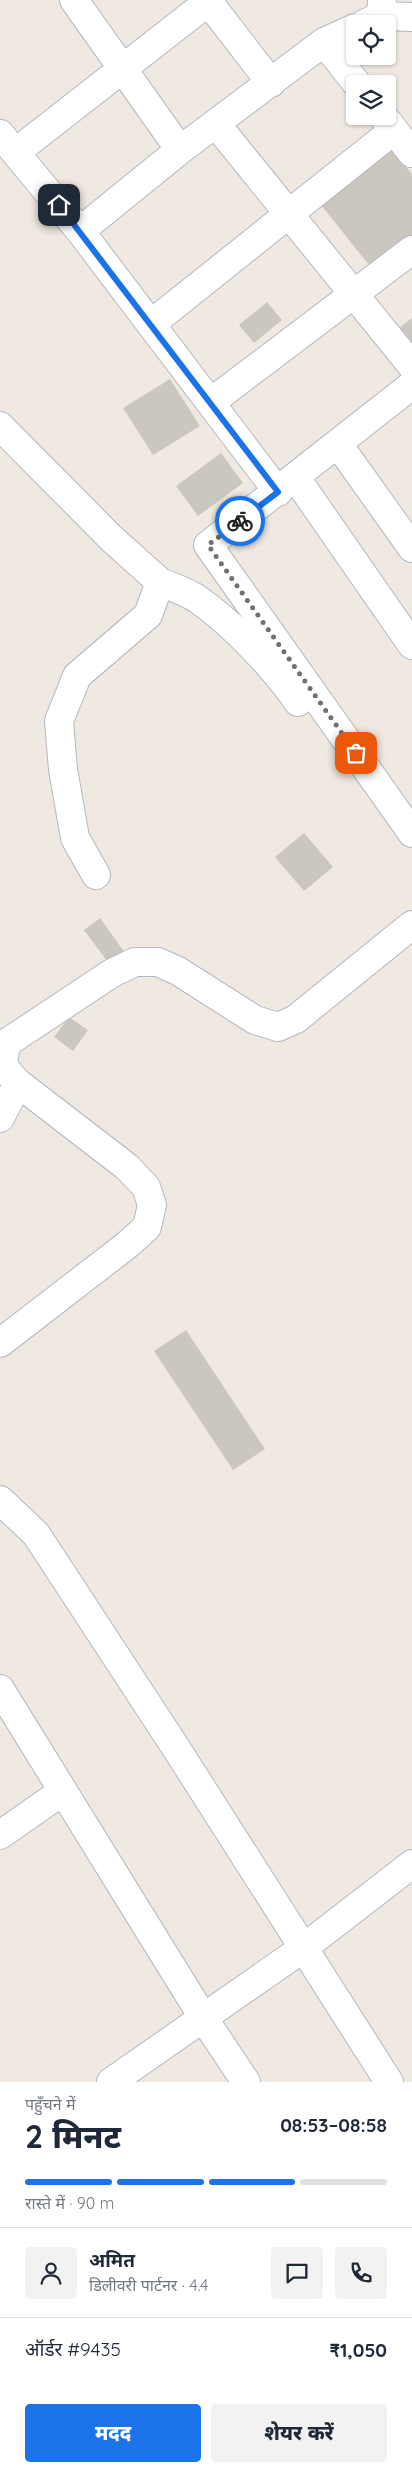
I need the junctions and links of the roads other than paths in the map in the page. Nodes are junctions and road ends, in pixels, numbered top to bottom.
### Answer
1 (74, 0) edge
2 (207, 1) edge
3 (376, 13) edge
4 (412, 17) edge
5 (346, 32) edge
6 (324, 42) junction
7 (123, 69) junction
8 (350, 75) edge
9 (271, 83) junction
10 (216, 124) junction
11 (386, 125) edge
12 (390, 125) edge
13 (8, 143) edge
14 (180, 150) junction
15 (412, 154) edge
16 (288, 213) junction
17 (80, 231) junction
18 (412, 250) edge
19 (354, 294) junction
20 (150, 324) junction
21 (411, 384) edge
22 (211, 402) junction
23 (0, 426) edge
24 (338, 444) junction
25 (287, 485) junction
26 (412, 548) edge
27 (160, 582) junction
28 (412, 645) edge
29 (412, 834) edge
30 (96, 875) dead end
31 (412, 925) edge
32 (18, 1083) junction
33 (0, 1118) edge
34 (0, 1343) edge
35 (0, 1500) edge
36 (0, 1689) edge
37 (63, 1791) junction
38 (0, 1835) edge
39 (412, 1864) edge
40 (302, 1949) junction
41 (204, 2018) junction
42 (111, 2082) edge
43 (246, 2082) edge
44 (389, 2082) edge

1 - 7 street
2 - 7 street
2 - 9 street
3 - 4 street
5 - 6 street
6 - 8 street
6 - 9 street
7 - 13 street
7 - 14 street
9 - 10 street
10 - 14 street
10 - 16 street
11 - 16 street
12 - 15 street
13 - 17 street
14 - 17 street
16 - 19 street
16 - 20 street
17 - 20 street
18 - 19 street
19 - 21 street
19 - 22 street
20 - 22 street
21 - 24 street
22 - 25 street
23 - 27 street
24 - 25 street
24 - 26 street
25 - 28 street
25 - 29 street
27 - 29 street
27 - 30 street
31 - 32 street
32 - 33 street
32 - 34 street
35 - 40 street
36 - 37 street
37 - 38 street
37 - 41 street
39 - 40 street
40 - 41 street
40 - 44 street
41 - 42 street
41 - 43 street

